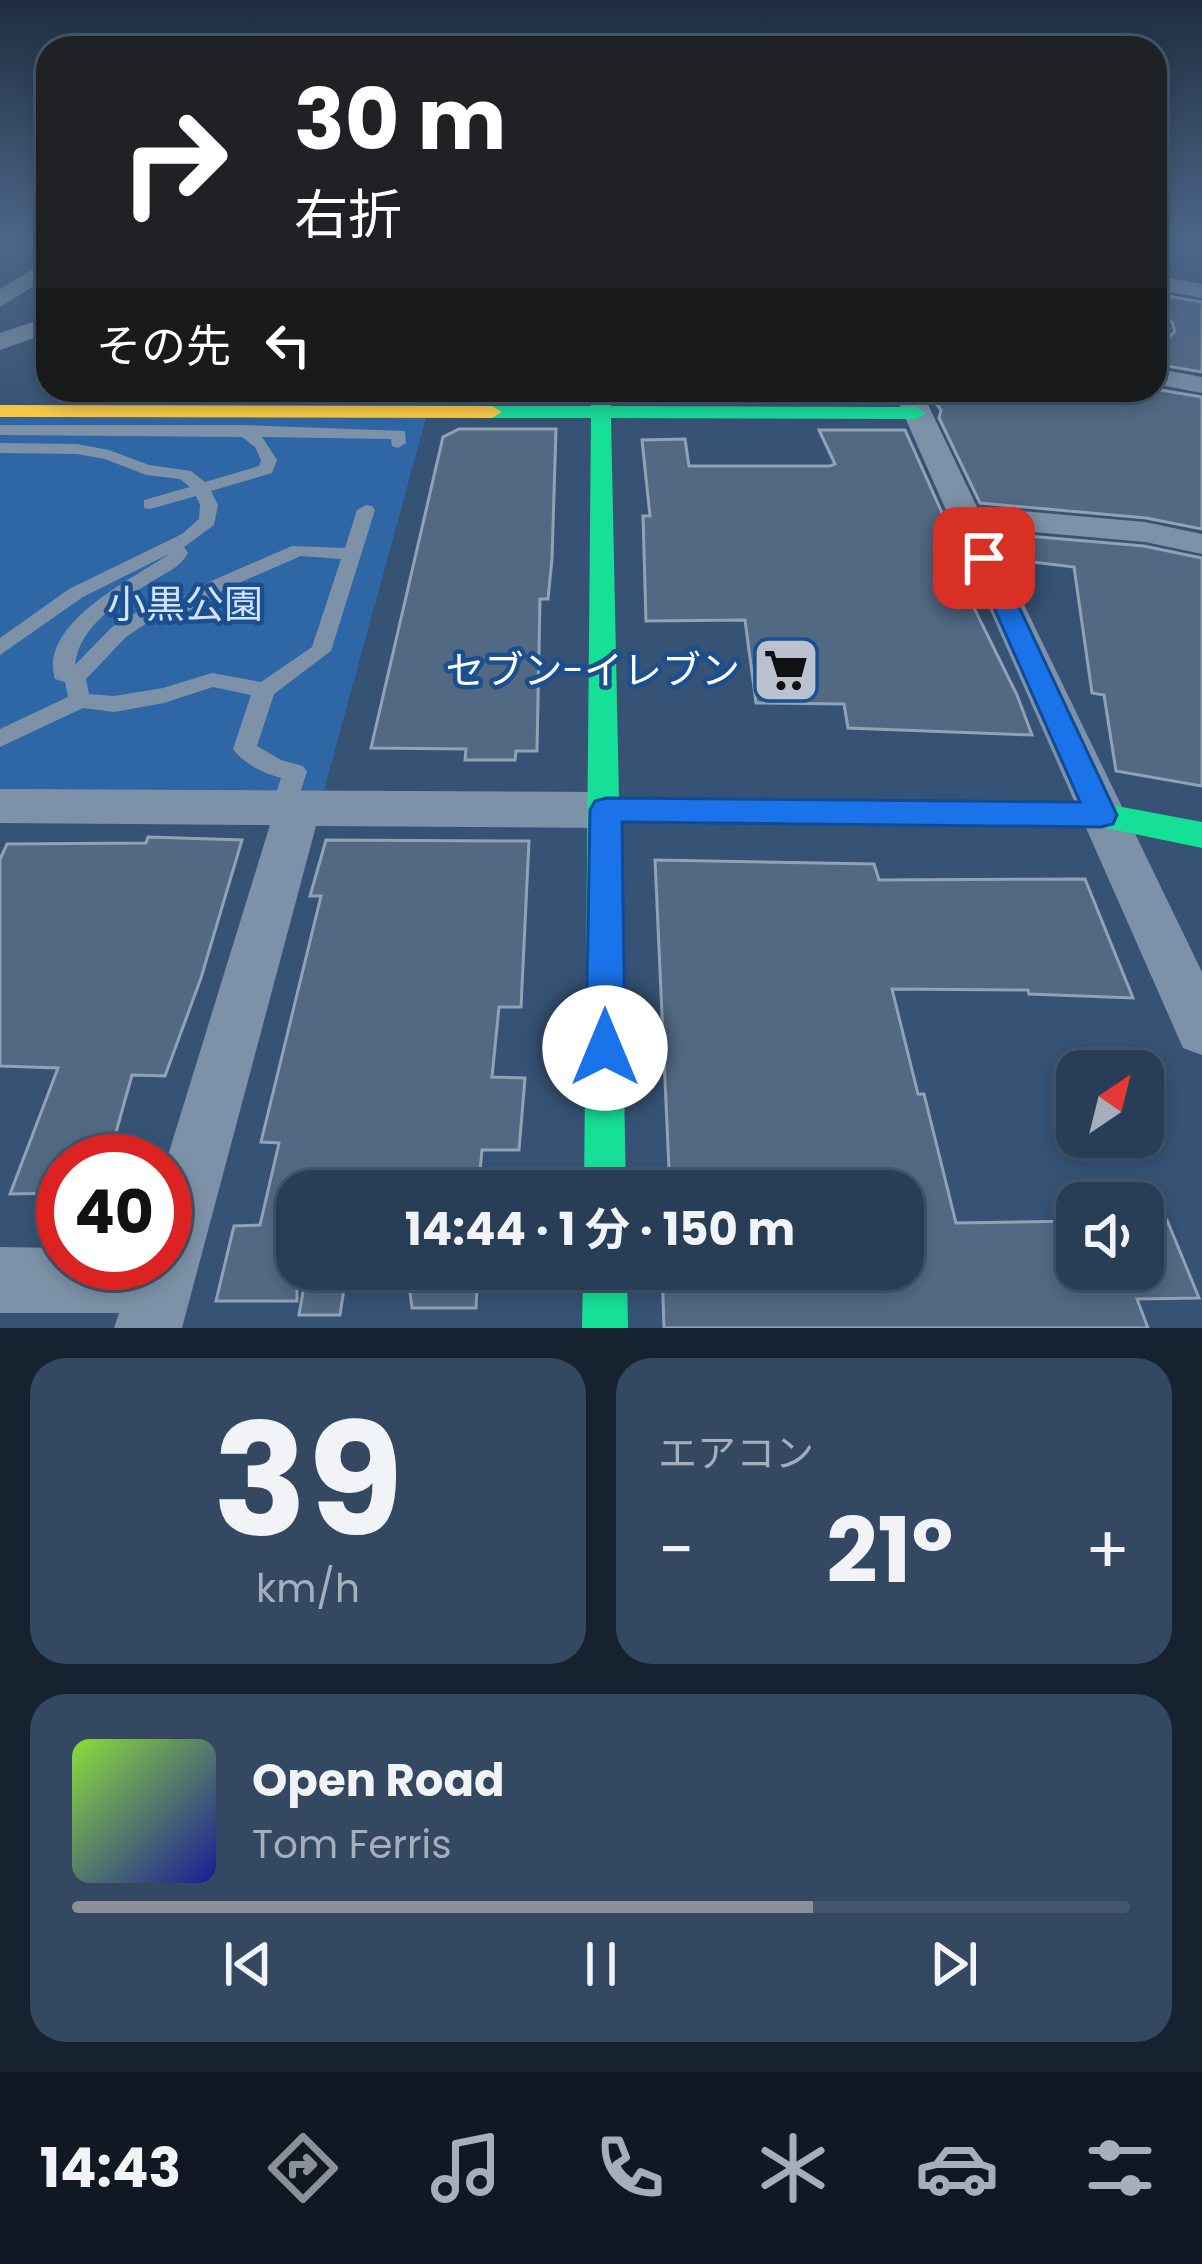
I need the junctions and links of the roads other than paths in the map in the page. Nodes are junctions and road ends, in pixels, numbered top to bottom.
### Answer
1 (36, 328) edge
2 (0, 342) edge
3 (1167, 379) edge
4 (1202, 386) edge
5 (581, 402) edge
6 (602, 402) edge
7 (912, 402) edge
8 (0, 411) edge
9 (308, 428) junction
10 (0, 430) edge
11 (243, 430) junction
12 (398, 442) dead end
13 (0, 448) edge
14 (201, 488) junction
15 (150, 504) dead end
16 (366, 510) dead end
17 (965, 516) junction
18 (1202, 544) edge
19 (173, 545) junction
20 (352, 554) junction
21 (0, 648) edge
22 (78, 689) junction
23 (264, 690) junction
24 (0, 739) edge
25 (0, 806) edge
26 (290, 809) junction
27 (606, 810) junction
28 (1101, 815) junction
29 (1202, 835) edge
30 (1202, 1030) edge
31 (605, 1170) edge
32 (0, 1280) edge
33 (605, 1290) edge
34 (155, 1305) edge
35 (605, 1328) edge

1 - 2 street
3 - 4 street
5 - 9 street
6 - 27 street
7 - 17 street
8 - 9 street
9 - 11 lane
9 - 12 lane
10 - 11 lane
11 - 14 lane
13 - 14 lane
14 - 15 lane
14 - 19 lane
16 - 20 lane
17 - 18 street
17 - 28 street
19 - 21 lane
19 - 22 lane
20 - 22 lane
20 - 23 lane
22 - 23 lane
22 - 24 lane
23 - 26 lane
25 - 26 street
26 - 27 street
26 - 34 street
27 - 28 street
27 - 31 street
28 - 29 street
28 - 30 street
32 - 34 street
33 - 35 street

